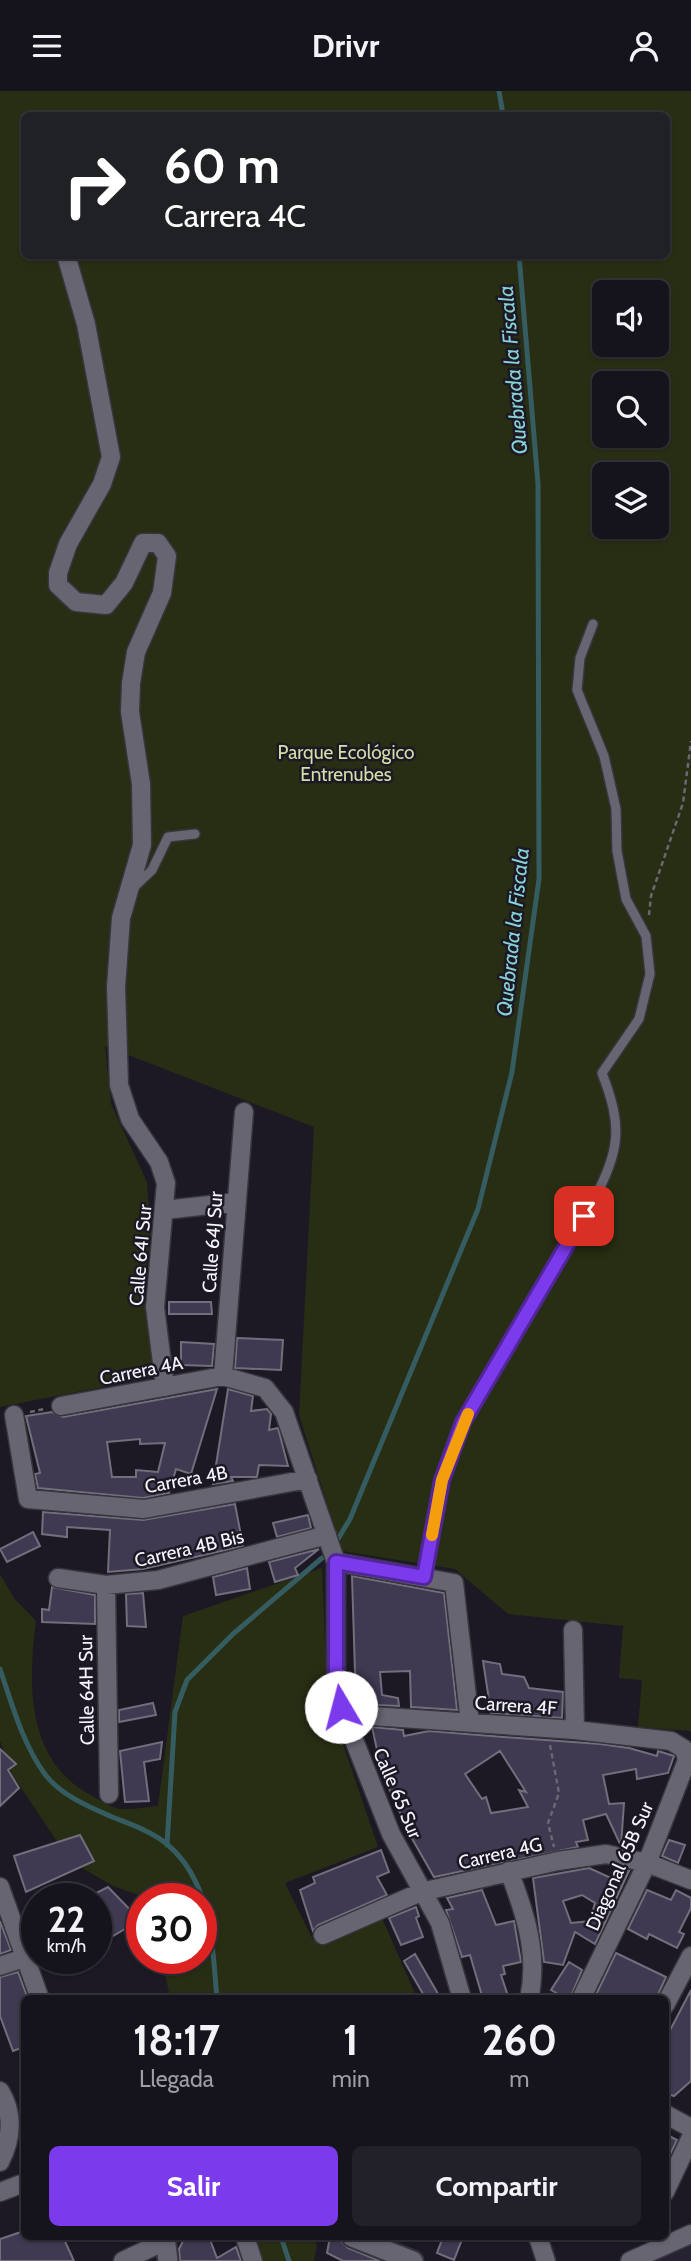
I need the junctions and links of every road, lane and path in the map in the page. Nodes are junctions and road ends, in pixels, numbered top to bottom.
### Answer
1 (67, 259) edge
2 (593, 624) dead end
3 (691, 741) edge
4 (195, 834) dead end
5 (129, 891) junction
6 (646, 936) junction
7 (244, 1112) dead end
8 (236, 1202) junction
9 (165, 1210) junction
10 (223, 1376) junction
11 (165, 1387) junction
12 (272, 1396) joint
13 (61, 1406) joint
14 (14, 1415) joint
15 (308, 1479) junction
16 (327, 1535) junction
17 (336, 1562) junction
18 (424, 1577) junction
19 (58, 1578) dead end
20 (106, 1585) junction
21 (573, 1630) dead end
22 (343, 1714) junction
23 (470, 1723) junction
24 (547, 1728) junction
25 (575, 1730) junction
26 (684, 1749) joint
27 (108, 1794) dead end
28 (558, 1861) junction
29 (648, 1863) junction
30 (509, 1871) junction
31 (691, 1879) edge
32 (0, 1887) edge
33 (421, 1892) junction
34 (323, 1935) dead end
35 (21, 1949) edge
36 (691, 1955) edge
37 (21, 1959) edge
38 (0, 1966) edge
39 (30, 1974) edge
40 (38, 1995) edge
41 (461, 1995) edge
42 (530, 1995) edge
43 (583, 1995) edge
44 (669, 1997) edge
45 (0, 2091) edge
46 (669, 2116) edge
47 (691, 2128) edge
48 (691, 2137) edge
49 (0, 2162) edge
50 (21, 2184) edge
51 (669, 2184) edge
52 (0, 2192) edge
53 (691, 2234) edge
54 (161, 2240) edge
55 (165, 2240) edge
56 (246, 2240) edge
57 (360, 2240) edge
58 (642, 2240) edge
59 (632, 2260) edge
60 (123, 2261) edge
61 (168, 2261) edge
62 (253, 2261) edge
63 (413, 2261) edge

1 - 5 street, Calle 64I Sur
2 - 6 lane
3 - 6 path
4 - 5 lane
5 - 9 street, Calle 64I Sur
6 - 18 lane
7 - 8 street, Calle 64J Sur
8 - 9 street
8 - 10 street, Calle 64J Sur
9 - 11 street, Calle 64I Sur
10 - 11 street, Carrera 4A
10 - 12 street, Carrera 4A
11 - 13 street, Carrera 4A
12 - 15 street, Calle 65 Sur
13 - 14 path
14 - 15 street, Carrera 4B
15 - 16 street, Calle 65 Sur
16 - 17 street, Calle 65 Sur
16 - 20 street, Carrera 4B Bis
17 - 18 street
17 - 22 street, Calle 65 Sur
18 - 23 street
19 - 20 street, Carrera 4B Bis
20 - 27 street, Calle 64H Sur
21 - 25 street
22 - 23 street, Carrera 4F
22 - 33 street, Calle 65 Sur
23 - 24 street, Carrera 4F
24 - 25 street, Carrera 4F
24 - 28 path
25 - 26 street, Carrera 4F
26 - 29 street, Diagonal 65B Sur
28 - 29 street, Carrera 4G
28 - 30 street, Carrera 4G
29 - 31 street, Carrera 4G
29 - 43 street, Diagonal 65B Sur
30 - 33 street, Carrera 4G
30 - 42 street
32 - 35 street
33 - 34 street, Carrera 4G
33 - 41 street, Calle 65 Sur
36 - 44 street
37 - 38 street
39 - 40 street
45 - 49 street
46 - 47 street
48 - 51 street
50 - 52 street
53 - 59 street
54 - 60 street
55 - 61 street
56 - 62 street
57 - 63 street
58 - 59 street

